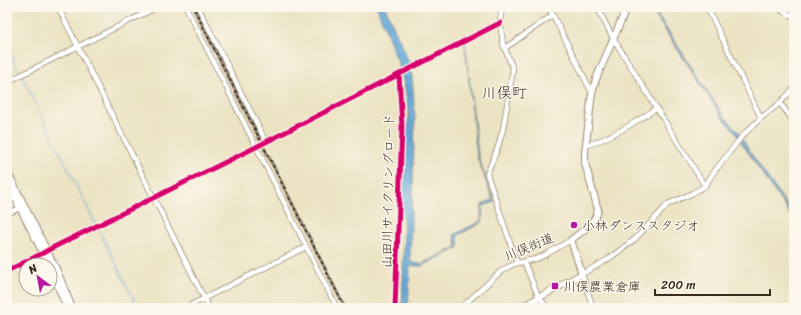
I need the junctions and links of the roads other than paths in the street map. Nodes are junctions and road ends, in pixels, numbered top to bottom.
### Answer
1 (58, 7) edge
2 (157, 7) edge
3 (186, 7) edge
4 (198, 7) edge
5 (503, 7) edge
6 (547, 7) edge
7 (596, 7) edge
8 (627, 7) edge
9 (707, 7) edge
10 (775, 7) edge
11 (553, 15) junction
12 (794, 17) edge
13 (500, 23) junction
14 (614, 38) junction
15 (78, 46) junction
16 (505, 48) junction
17 (7, 82) edge
18 (794, 88) edge
19 (592, 92) junction
20 (780, 103) junction
21 (657, 108) junction
22 (762, 118) junction
23 (794, 122) edge
24 (266, 142) junction
25 (586, 144) junction
26 (256, 147) junction
27 (7, 172) edge
28 (7, 182) edge
29 (705, 186) junction
30 (154, 198) junction
31 (22, 207) junction
32 (7, 214) edge
33 (571, 240) junction
34 (306, 247) junction
35 (45, 252) junction
36 (46, 257) edge
37 (524, 262) junction
38 (516, 263) junction
39 (7, 271) edge
40 (582, 274) junction
41 (58, 287) edge
42 (204, 298) junction
43 (539, 298) junction
44 (7, 300) edge
45 (11, 308) edge
46 (67, 308) edge
47 (72, 308) edge
48 (185, 308) edge
49 (209, 308) edge
50 (337, 308) edge
51 (462, 308) edge
52 (520, 308) edge
53 (549, 308) edge
54 (593, 308) edge

1 - 15 street
2 - 15 street
3 - 26 street
4 - 24 street
5 - 13 street
6 - 11 street
7 - 14 street
8 - 14 main road
9 - 22 street
10 - 12 street
11 - 16 street
11 - 19 street
13 - 16 street
13 - 24 street
14 - 19 main road
14 - 21 street
15 - 17 street
15 - 30 street
16 - 38 street
18 - 20 street
19 - 25 main road
20 - 22 street
20 - 23 street
21 - 25 street
21 - 29 street
22 - 29 street
24 - 26 street
25 - 33 main road
26 - 30 street
26 - 34 street
27 - 31 main road
28 - 31 main road
29 - 40 street
30 - 35 street
30 - 42 street
31 - 32 street
31 - 35 main road
33 - 37 street, 川俣街道
33 - 40 main road
34 - 42 street
34 - 50 street
35 - 36 main road
35 - 39 street
35 - 47 main road
37 - 38 street, 川俣街道
37 - 43 street
38 - 51 street, 川俣街道
40 - 43 main road
40 - 54 street
41 - 46 main road
42 - 48 street
42 - 49 street
43 - 52 main road
43 - 53 street
44 - 45 street

